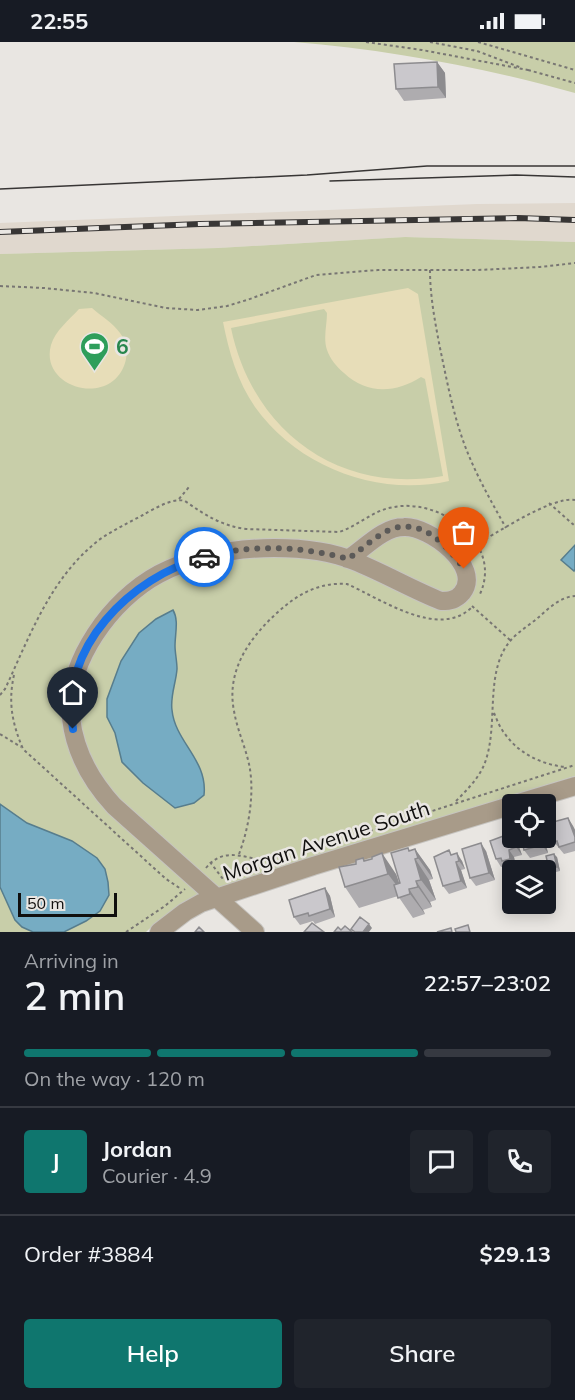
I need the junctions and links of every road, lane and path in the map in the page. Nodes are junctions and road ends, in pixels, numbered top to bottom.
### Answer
1 (366, 42) edge
2 (430, 42) edge
3 (478, 42) edge
4 (528, 70) junction
5 (575, 70) edge
6 (575, 83) edge
7 (575, 263) edge
8 (429, 270) junction
9 (0, 286) edge
10 (189, 487) dead end
11 (179, 499) junction
12 (575, 500) edge
13 (549, 503) junction
14 (575, 526) edge
15 (506, 528) junction
16 (477, 544) junction
17 (455, 556) junction
18 (348, 559) junction
19 (575, 596) edge
20 (466, 600) junction
21 (510, 640) junction
22 (15, 669) junction
23 (0, 695) edge
24 (494, 713) junction
25 (0, 734) edge
26 (23, 749) junction
27 (575, 765) edge
28 (567, 767) junction
29 (575, 786) edge
30 (548, 794) edge
31 (454, 803) junction
32 (502, 808) edge
33 (358, 835) dead end
34 (239, 854) junction
35 (284, 858) dead end
36 (210, 862) junction
37 (201, 874) dead end
38 (189, 884) dead end
39 (183, 890) junction
40 (221, 892) junction
41 (191, 894) dead end
42 (126, 932) edge
43 (159, 932) edge
44 (255, 932) edge

1 - 4 path
2 - 4 path
3 - 5 path
4 - 6 path
7 - 8 path
8 - 9 path
8 - 15 path
10 - 11 path
11 - 16 path
11 - 22 path
12 - 13 path
13 - 14 path
13 - 15 path
15 - 16 path
16 - 17 path
16 - 20 path
17 - 18 street
17 - 20 street
18 - 20 street
18 - 40 street
19 - 21 path
20 - 21 path
20 - 34 path
21 - 24 path
22 - 23 path
22 - 26 path
24 - 28 path
24 - 31 path
25 - 26 path
26 - 39 path
27 - 28 path
28 - 31 path
29 - 30 street, Morgan Avenue South
31 - 33 path
32 - 40 street, Morgan Avenue South
34 - 35 path
34 - 36 path
36 - 37 path
36 - 40 path
38 - 39 path
39 - 41 path
39 - 42 path
40 - 43 street, Morgan Avenue South
40 - 44 street

